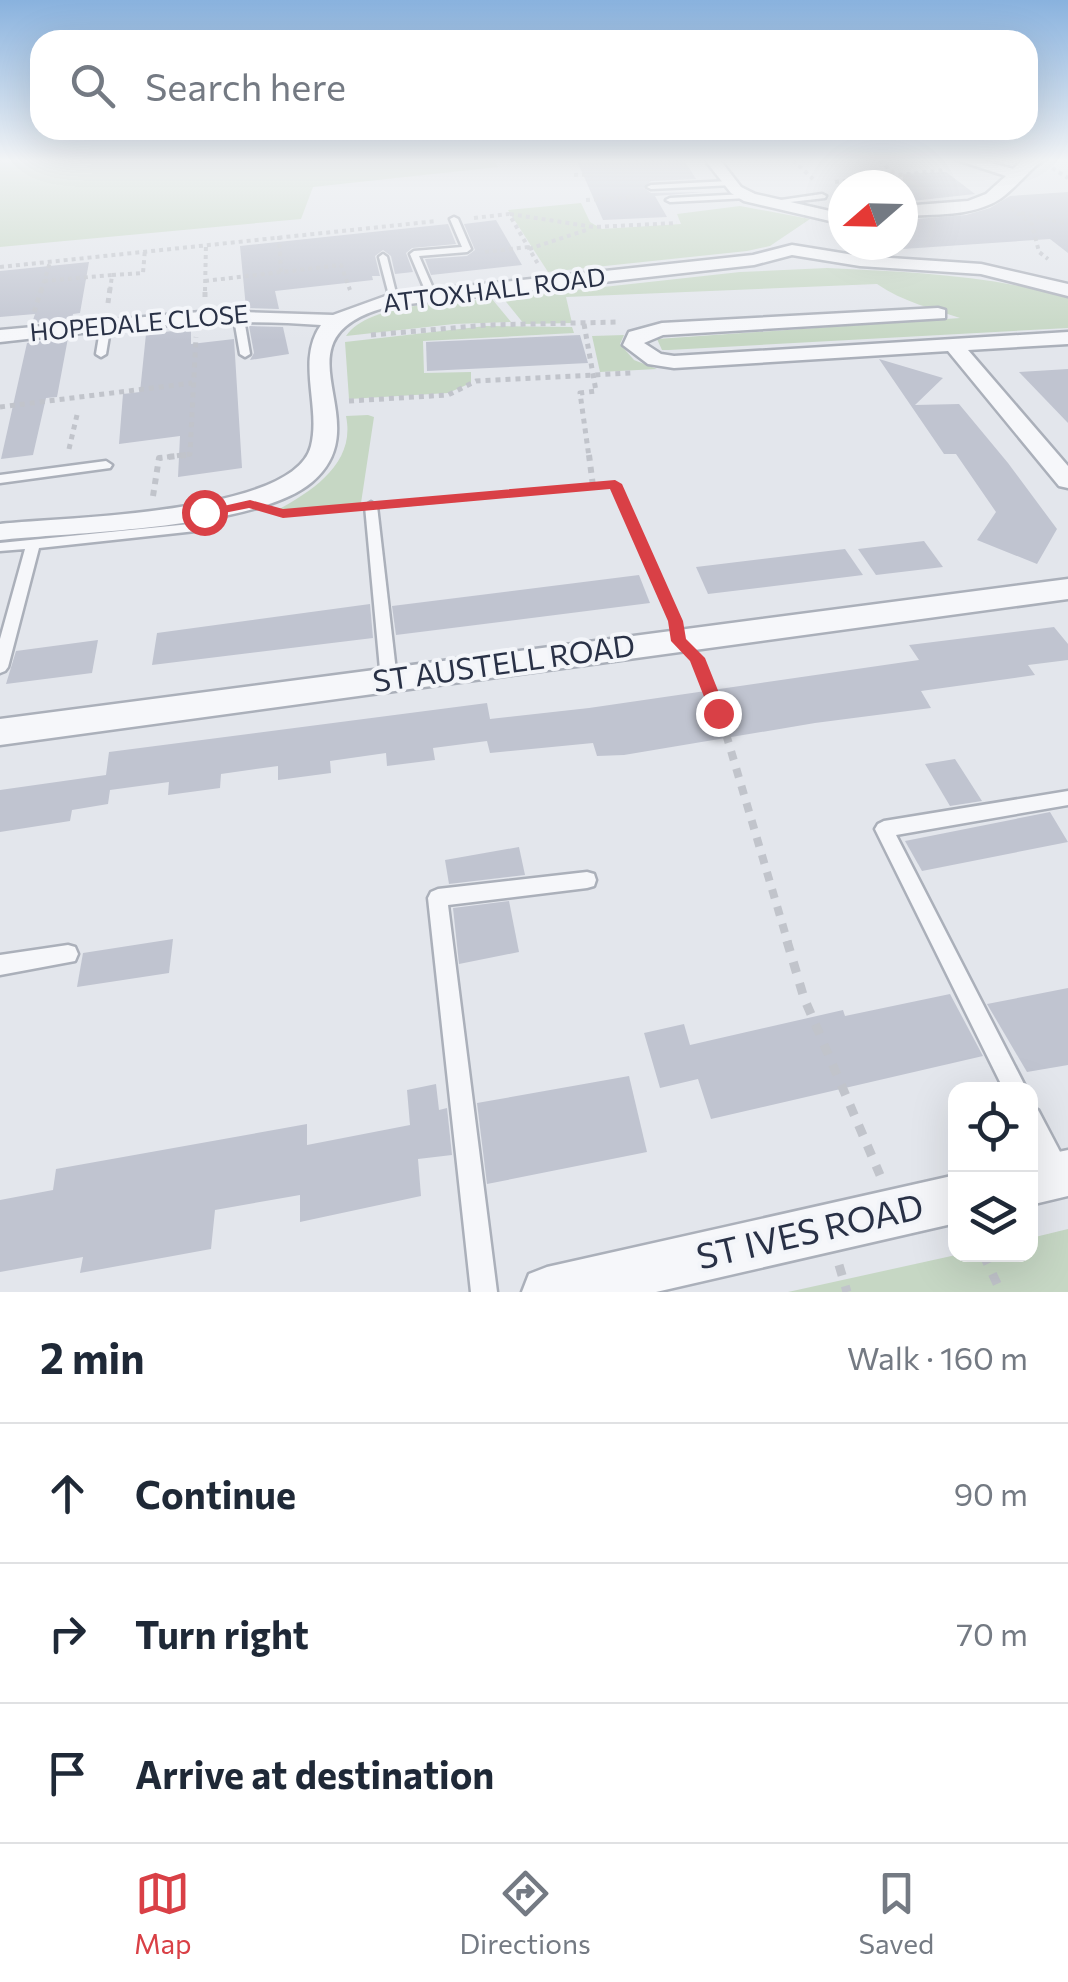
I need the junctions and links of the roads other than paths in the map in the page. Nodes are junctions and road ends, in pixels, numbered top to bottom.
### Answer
1 (454, 220) dead end
2 (828, 227) edge
3 (792, 250) junction
4 (384, 257) dead end
5 (1068, 290) edge
6 (431, 295) junction
7 (395, 299) junction
8 (238, 313) junction
9 (938, 314) dead end
10 (340, 322) junction
11 (106, 324) junction
12 (0, 336) edge
13 (1068, 338) edge
14 (953, 346) junction
15 (101, 354) dead end
16 (245, 354) dead end
17 (106, 464) dead end
18 (0, 478) edge
19 (1068, 481) edge
20 (371, 506) road end
21 (200, 527) dead end
22 (0, 532) edge
23 (34, 544) junction
24 (0, 547) edge
25 (1068, 589) edge
26 (0, 667) edge
27 (389, 680) junction
28 (0, 732) edge
29 (1068, 798) edge
30 (587, 880) dead end
31 (68, 954) dead end
32 (0, 965) edge
33 (1012, 1082) edge
34 (1038, 1139) edge
35 (1053, 1177) edge
36 (948, 1200) edge
37 (484, 1292) edge
38 (547, 1292) edge

1 - 6 lane
2 - 3 street
3 - 5 street, ATTOXHALL ROAD
3 - 6 street, ATTOXHALL ROAD
4 - 7 lane
6 - 7 street, ATTOXHALL ROAD
7 - 10 street, ATTOXHALL ROAD
8 - 10 street, HOPEDALE CLOSE
8 - 11 street, HOPEDALE CLOSE
8 - 16 lane
9 - 14 street
10 - 22 street
11 - 12 street, HOPEDALE CLOSE
11 - 15 lane
13 - 14 street
14 - 19 street
17 - 18 lane
20 - 27 lane
21 - 23 lane
23 - 24 lane
23 - 26 lane
25 - 27 street, ST AUSTELL ROAD
27 - 28 street, ST AUSTELL ROAD
29 - 33 lane
30 - 37 lane
31 - 32 lane
34 - 35 lane
36 - 38 street, ST IVES ROAD

